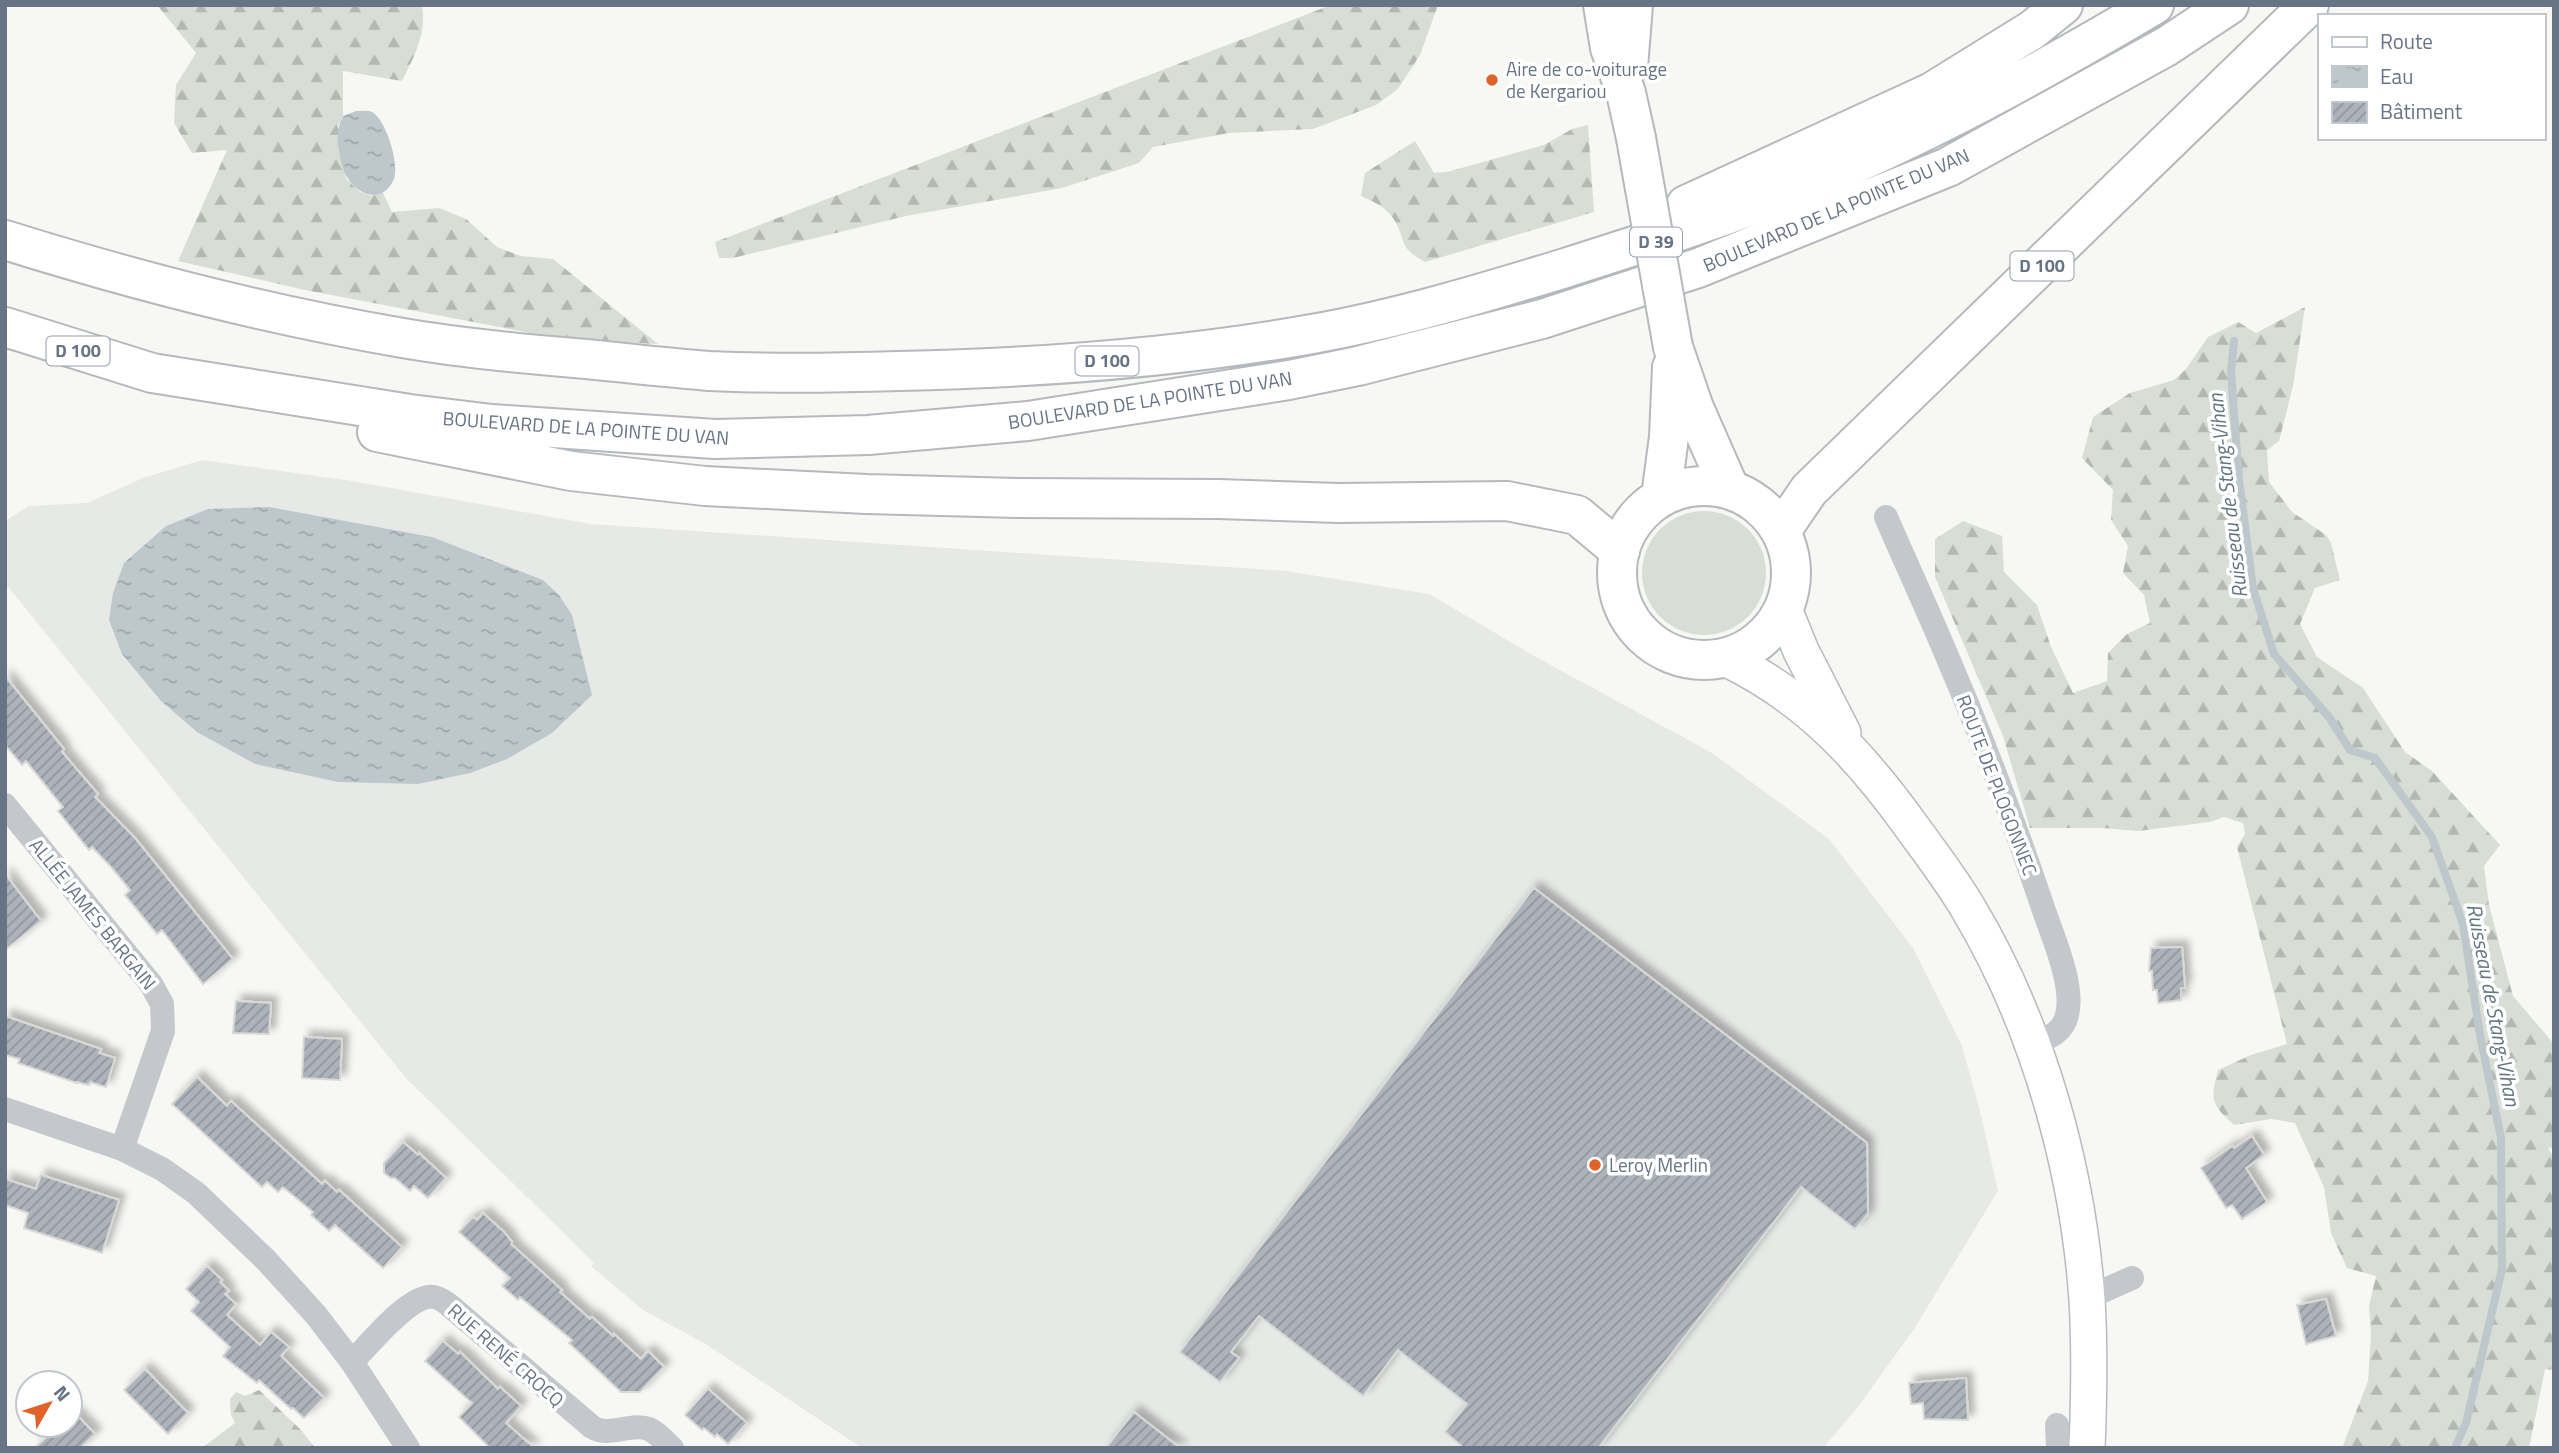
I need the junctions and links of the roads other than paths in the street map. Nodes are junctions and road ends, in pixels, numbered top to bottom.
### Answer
1 (1603, 5) edge
2 (1633, 5) edge
3 (2063, 5) edge
4 (2154, 5) edge
5 (2229, 5) edge
6 (2309, 5) edge
7 (1626, 93) junction
8 (5, 240) edge
9 (1522, 281) junction
10 (5, 327) edge
11 (1672, 347) junction
12 (152, 373) junction
13 (1730, 490) junction
14 (1661, 497) junction
15 (1886, 517) dead end
16 (1781, 531) junction
17 (1620, 551) junction
18 (1784, 609) junction
19 (1725, 658) junction
20 (1851, 749) junction
21 (5, 805) edge
22 (2032, 1045) junction
23 (5, 1109) edge
24 (122, 1149) junction
25 (2132, 1278) dead end
26 (2087, 1298) junction
27 (352, 1362) junction
28 (408, 1448) edge
29 (671, 1448) edge
30 (2087, 1448) edge

1 - 7 main road, D 39
2 - 7 main road, D 39
3 - 9 main road, D 100
4 - 9 main road, BOULEVARD DE LA POINTE DU VAN / D 100
5 - 12 main road, BOULEVARD DE LA POINTE DU VAN / D 100
6 - 16 main road, D 100
7 - 11 main road, D 39, bridge
8 - 9 main road, BOULEVARD DE LA POINTE DU VAN / D 100
10 - 12 main road, BOULEVARD DE LA POINTE DU VAN / D 100
11 - 13 main road, D 39
11 - 14 main road, D 39
12 - 17 main road
13 - 14 main road
13 - 16 main road
14 - 17 main road
15 - 22 street, ROUTE DE PLOGONNEC
16 - 18 main road
17 - 19 main road
18 - 19 main road
18 - 20 main road
19 - 20 main road
20 - 22 main road
21 - 24 street, ALLÉE JAMES BARGAIN
22 - 26 main road
23 - 24 street
24 - 27 street
25 - 26 street
26 - 30 main road
27 - 28 street
27 - 29 street, RUE RENÉ CROCQ

